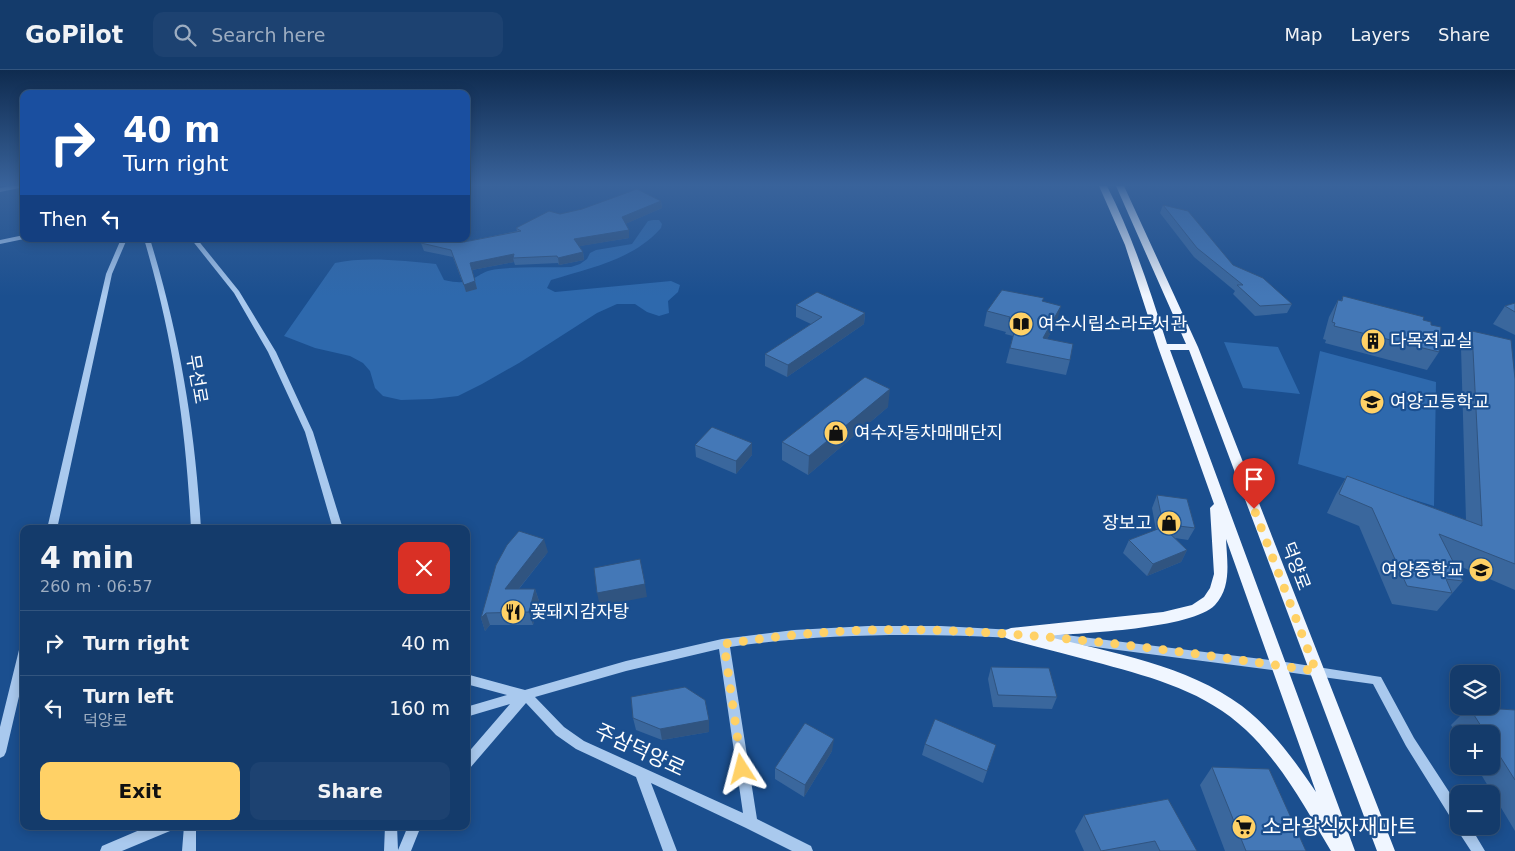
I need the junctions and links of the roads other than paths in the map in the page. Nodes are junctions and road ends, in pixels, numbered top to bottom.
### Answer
1 (1120, 222) edge
2 (1137, 222) edge
3 (20, 238) edge
4 (0, 242) edge
5 (123, 242) edge
6 (148, 242) edge
7 (196, 242) edge
8 (1163, 347) junction
9 (1192, 347) junction
10 (1215, 490) junction
11 (53, 525) edge
12 (196, 525) edge
13 (337, 525) edge
14 (1011, 634) junction
15 (724, 644) junction
16 (20, 666) edge
17 (1279, 666) junction
18 (1316, 671) junction
19 (470, 680) edge
20 (1377, 680) joint
21 (526, 695) junction
22 (470, 711) edge
23 (2, 739) edge
24 (0, 752) edge
25 (470, 759) edge
26 (642, 774) junction
27 (1450, 806) edge
28 (751, 823) junction
29 (156, 830) edge
30 (190, 830) edge
31 (390, 830) edge
32 (413, 830) edge
33 (1468, 835) edge
34 (107, 851) edge
35 (189, 851) edge
36 (391, 851) edge
37 (404, 851) edge
38 (670, 851) edge
39 (806, 851) edge
40 (1344, 851) edge
41 (1386, 851) edge
42 (1478, 851) edge

1 - 8 main road
2 - 9 main road, 덕양로
3 - 4 street
5 - 11 street
6 - 12 street, 무선로
7 - 13 street
8 - 9 main road
8 - 10 main road
9 - 18 main road, 덕양로
10 - 14 main road
10 - 17 main road
14 - 15 street
14 - 17 street
14 - 40 main road
15 - 21 street
15 - 28 street
16 - 23 street
17 - 18 street
17 - 40 main road
18 - 20 street
18 - 41 main road, 덕양로
19 - 21 street
20 - 27 street
21 - 22 street
21 - 25 street
21 - 26 street, 주삼덕양로
23 - 24 street
26 - 28 street, 주삼덕양로
26 - 38 street
28 - 39 street, 주삼덕양로
29 - 34 street
30 - 35 street
31 - 36 street
32 - 37 street
33 - 42 street

